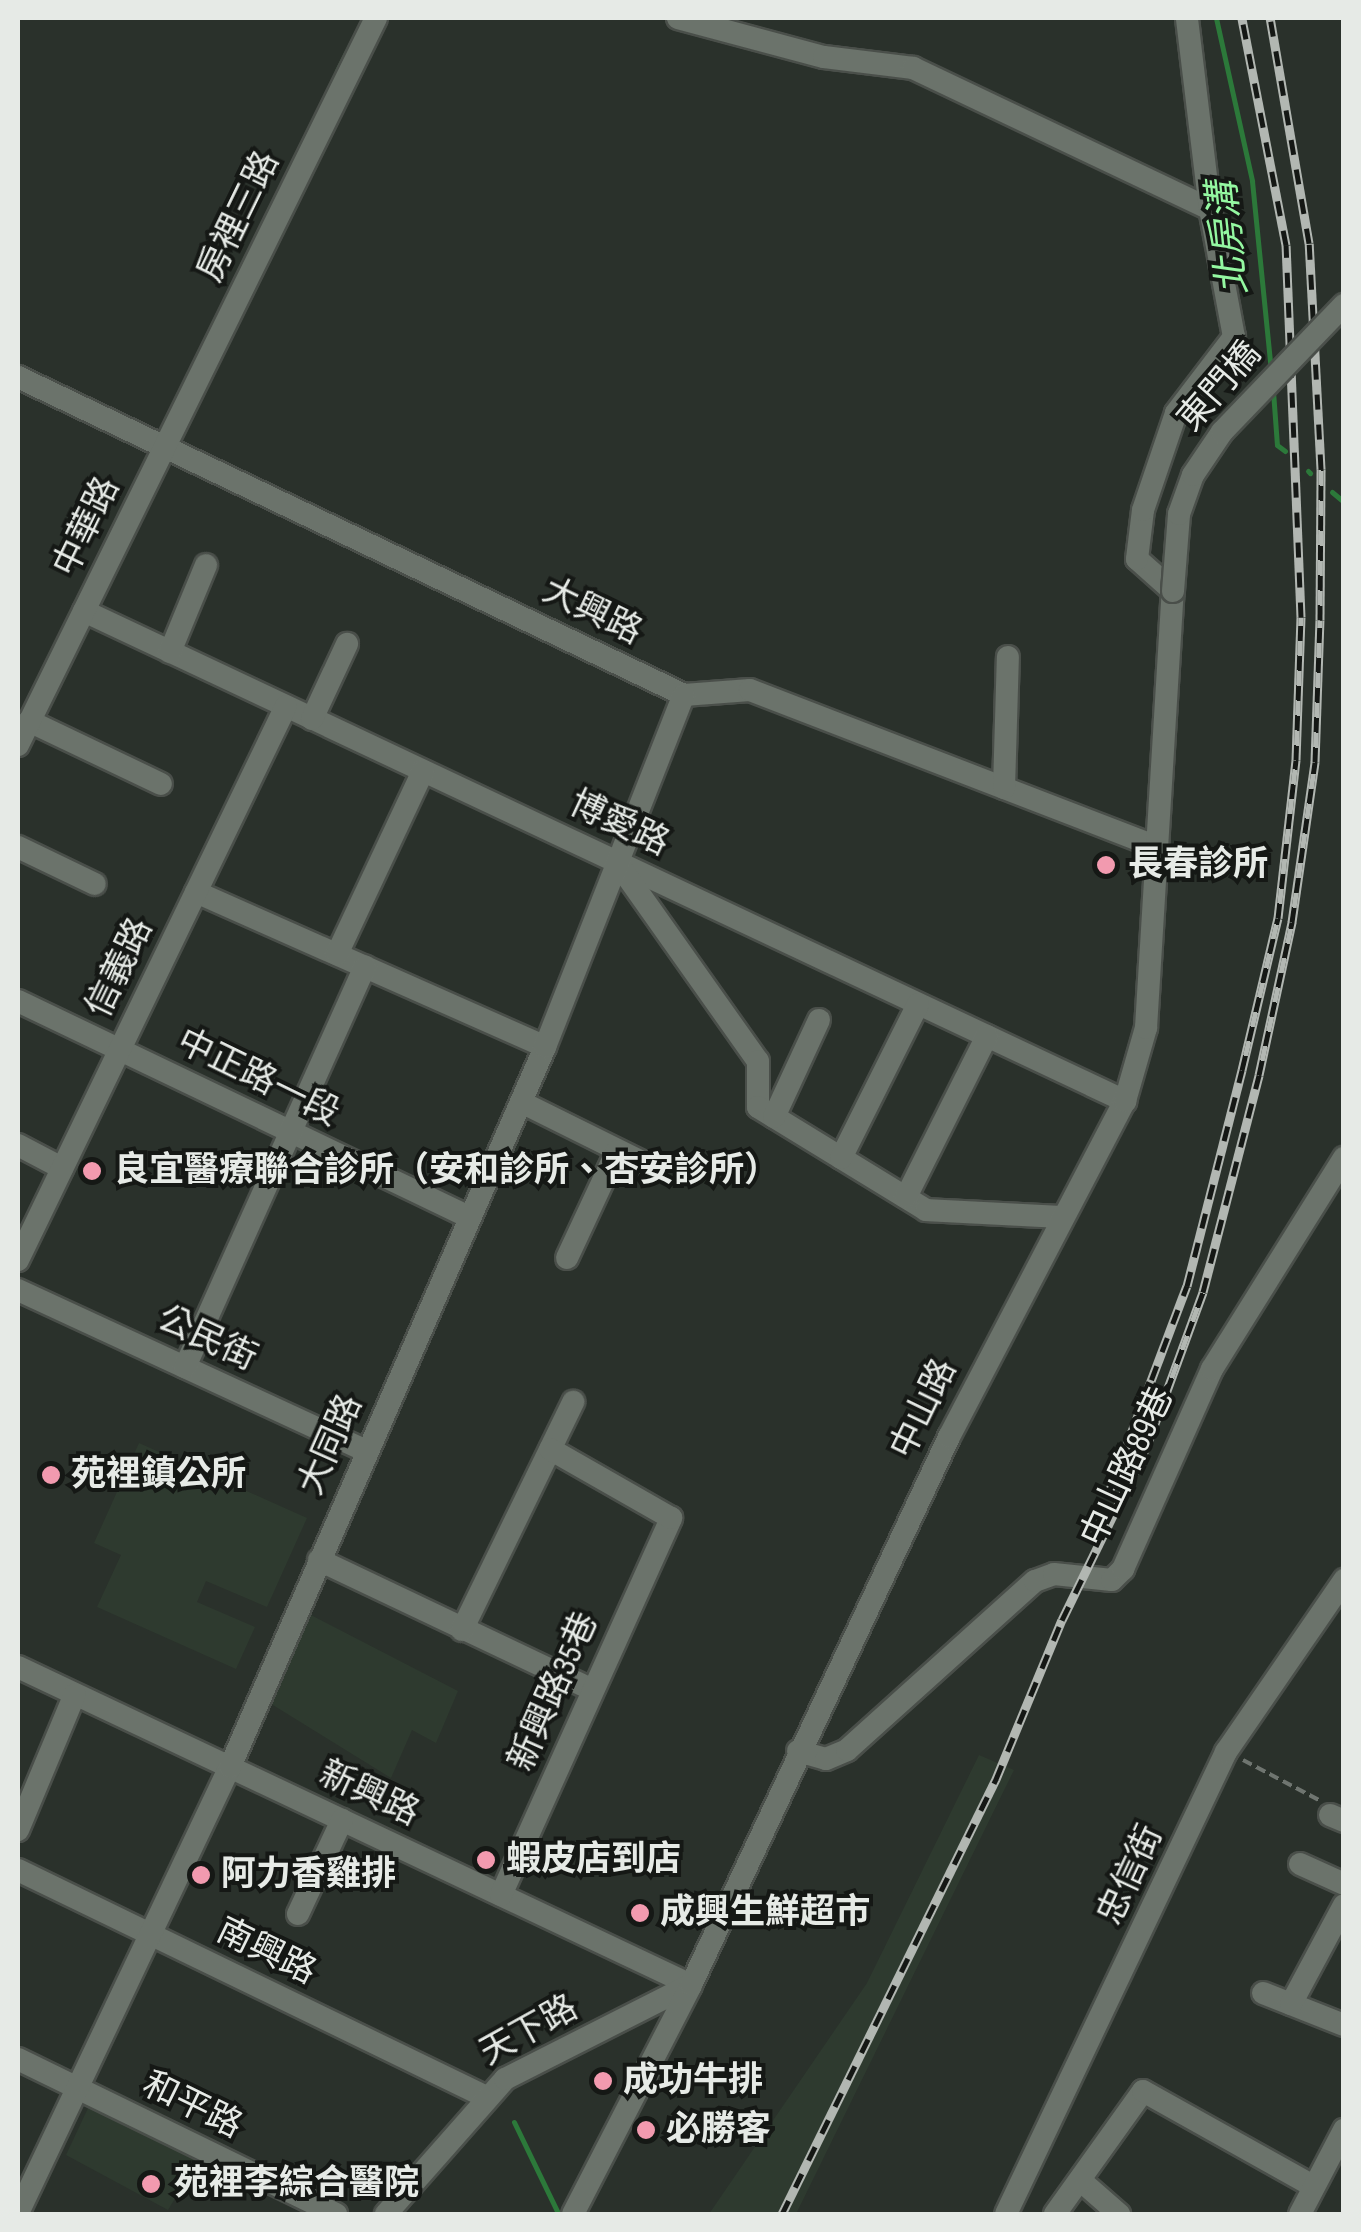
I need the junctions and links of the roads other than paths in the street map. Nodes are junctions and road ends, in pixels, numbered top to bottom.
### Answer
1 (376, 18) edge
2 (678, 18) edge
3 (1187, 20) edge
4 (1210, 209) junction
5 (1344, 305) edge
6 (18, 376) edge
7 (165, 447) junction
8 (206, 565) dead end
9 (1173, 592) junction
10 (84, 611) junction
11 (347, 644) dead end
12 (170, 652) junction
13 (1008, 657) dead end
14 (684, 695) junction
15 (286, 706) junction
16 (312, 719) junction
17 (29, 721) junction
18 (18, 745) edge
19 (424, 771) junction
20 (161, 784) dead end
21 (1004, 788) junction
22 (18, 847) edge
23 (1156, 847) junction
24 (617, 862) junction
25 (95, 884) dead end
26 (196, 892) junction
27 (337, 954) junction
28 (366, 966) junction
29 (18, 1001) edge
30 (918, 1004) junction
31 (819, 1020) dead end
32 (987, 1036) junction
33 (545, 1048) junction
34 (119, 1050) junction
35 (1125, 1101) junction
36 (521, 1102) junction
37 (774, 1117) junction
38 (291, 1132) junction
39 (18, 1145) edge
40 (617, 1150) junction
41 (841, 1158) junction
42 (1344, 1158) edge
43 (652, 1167) dead end
44 (62, 1168) junction
45 (906, 1197) junction
46 (1333, 1202) edge
47 (469, 1217) junction
48 (1060, 1217) junction
49 (567, 1258) dead end
50 (18, 1260) edge
51 (18, 1290) edge
52 (185, 1367) junction
53 (573, 1402) dead end
54 (550, 1449) junction
55 (367, 1451) junction
56 (320, 1560) junction
57 (1344, 1580) edge
58 (462, 1630) junction
59 (18, 1667) edge
60 (594, 1690) junction
61 (76, 1694) junction
62 (798, 1751) junction
63 (230, 1767) junction
64 (342, 1820) junction
65 (18, 1830) edge
66 (1300, 1864) dead end
67 (18, 1870) edge
68 (1344, 1884) edge
69 (501, 1895) junction
70 (1344, 1904) edge
71 (298, 1914) dead end
72 (152, 1935) junction
73 (691, 1985) junction
74 (1264, 1993) dead end
75 (1291, 2004) junction
76 (1344, 2025) edge
77 (18, 2060) edge
78 (77, 2088) junction
79 (484, 2096) junction
80 (1344, 2130) edge
81 (1080, 2180) junction
82 (1313, 2186) junction
83 (18, 2212) edge
84 (336, 2214) edge
85 (386, 2214) edge
86 (573, 2214) edge
87 (1006, 2214) edge
88 (1055, 2214) edge
89 (1119, 2214) edge
90 (1300, 2214) edge

1 - 7 street, 房裡三路
2 - 4 street
3 - 4 street
4 - 9 street
5 - 9 street, 東門橋, bridge
6 - 7 street, 大興路
7 - 10 street, 中華路
7 - 14 street, 大興路
8 - 12 street
9 - 23 street, 中山路
10 - 12 street, 博愛路
10 - 17 street, 中華路
11 - 16 street
12 - 15 street, 博愛路
13 - 21 street
14 - 21 street, 大興路
14 - 24 street, 大同路
15 - 16 street, 博愛路
15 - 26 street, 信義路
16 - 19 street, 博愛路
17 - 18 street, 中華路
17 - 20 street
19 - 24 street, 博愛路
19 - 27 street
21 - 23 street, 大興路
22 - 25 street
23 - 35 street, 中山路
24 - 30 street, 博愛路
24 - 33 street, 大同路
24 - 37 street
26 - 27 street
26 - 34 street, 信義路
27 - 28 street
28 - 33 street
28 - 38 street
29 - 34 street, 中正路一段
30 - 32 street, 博愛路
30 - 41 street
31 - 37 street
32 - 35 street, 博愛路
32 - 45 street
33 - 36 street, 大同路
34 - 38 street, 中正路一段
34 - 44 street, 信義路
35 - 48 street, 中山路
36 - 40 street
36 - 47 street, 大同路
37 - 41 street
38 - 47 street, 中正路一段
38 - 52 street
39 - 44 street
40 - 43 street
40 - 49 street
41 - 45 street
42 - 46 street, 中山路89巷
44 - 50 street, 信義路
45 - 48 street
46 - 62 street, 中山路89巷
47 - 55 street, 大同路
48 - 62 street, 中山路
51 - 52 street, 公民街
52 - 55 street, 公民街
53 - 54 street
54 - 58 street
54 - 60 street, 新興路35巷
55 - 56 street, 大同路
56 - 58 street
56 - 63 street, 大同路
57 - 87 street, 忠信街
58 - 60 street
59 - 61 street, 新興路
60 - 69 street, 新興路35巷
61 - 63 street, 新興路
61 - 65 street
62 - 73 street, 中山路
63 - 64 street, 新興路
63 - 72 street, 大同路
64 - 69 street, 新興路
64 - 71 street
66 - 68 street
67 - 72 street, 南興路
69 - 73 street, 新興路
70 - 75 street
72 - 78 street, 大同路
72 - 79 street, 南興路
73 - 79 street, 天下路
73 - 86 street, 中山路
74 - 75 street
75 - 76 street
77 - 78 street, 和平路
78 - 83 street, 大同路
78 - 84 street, 和平路
79 - 85 street, 天下路
80 - 82 street
81 - 82 street
81 - 88 street
81 - 89 street
82 - 90 street

